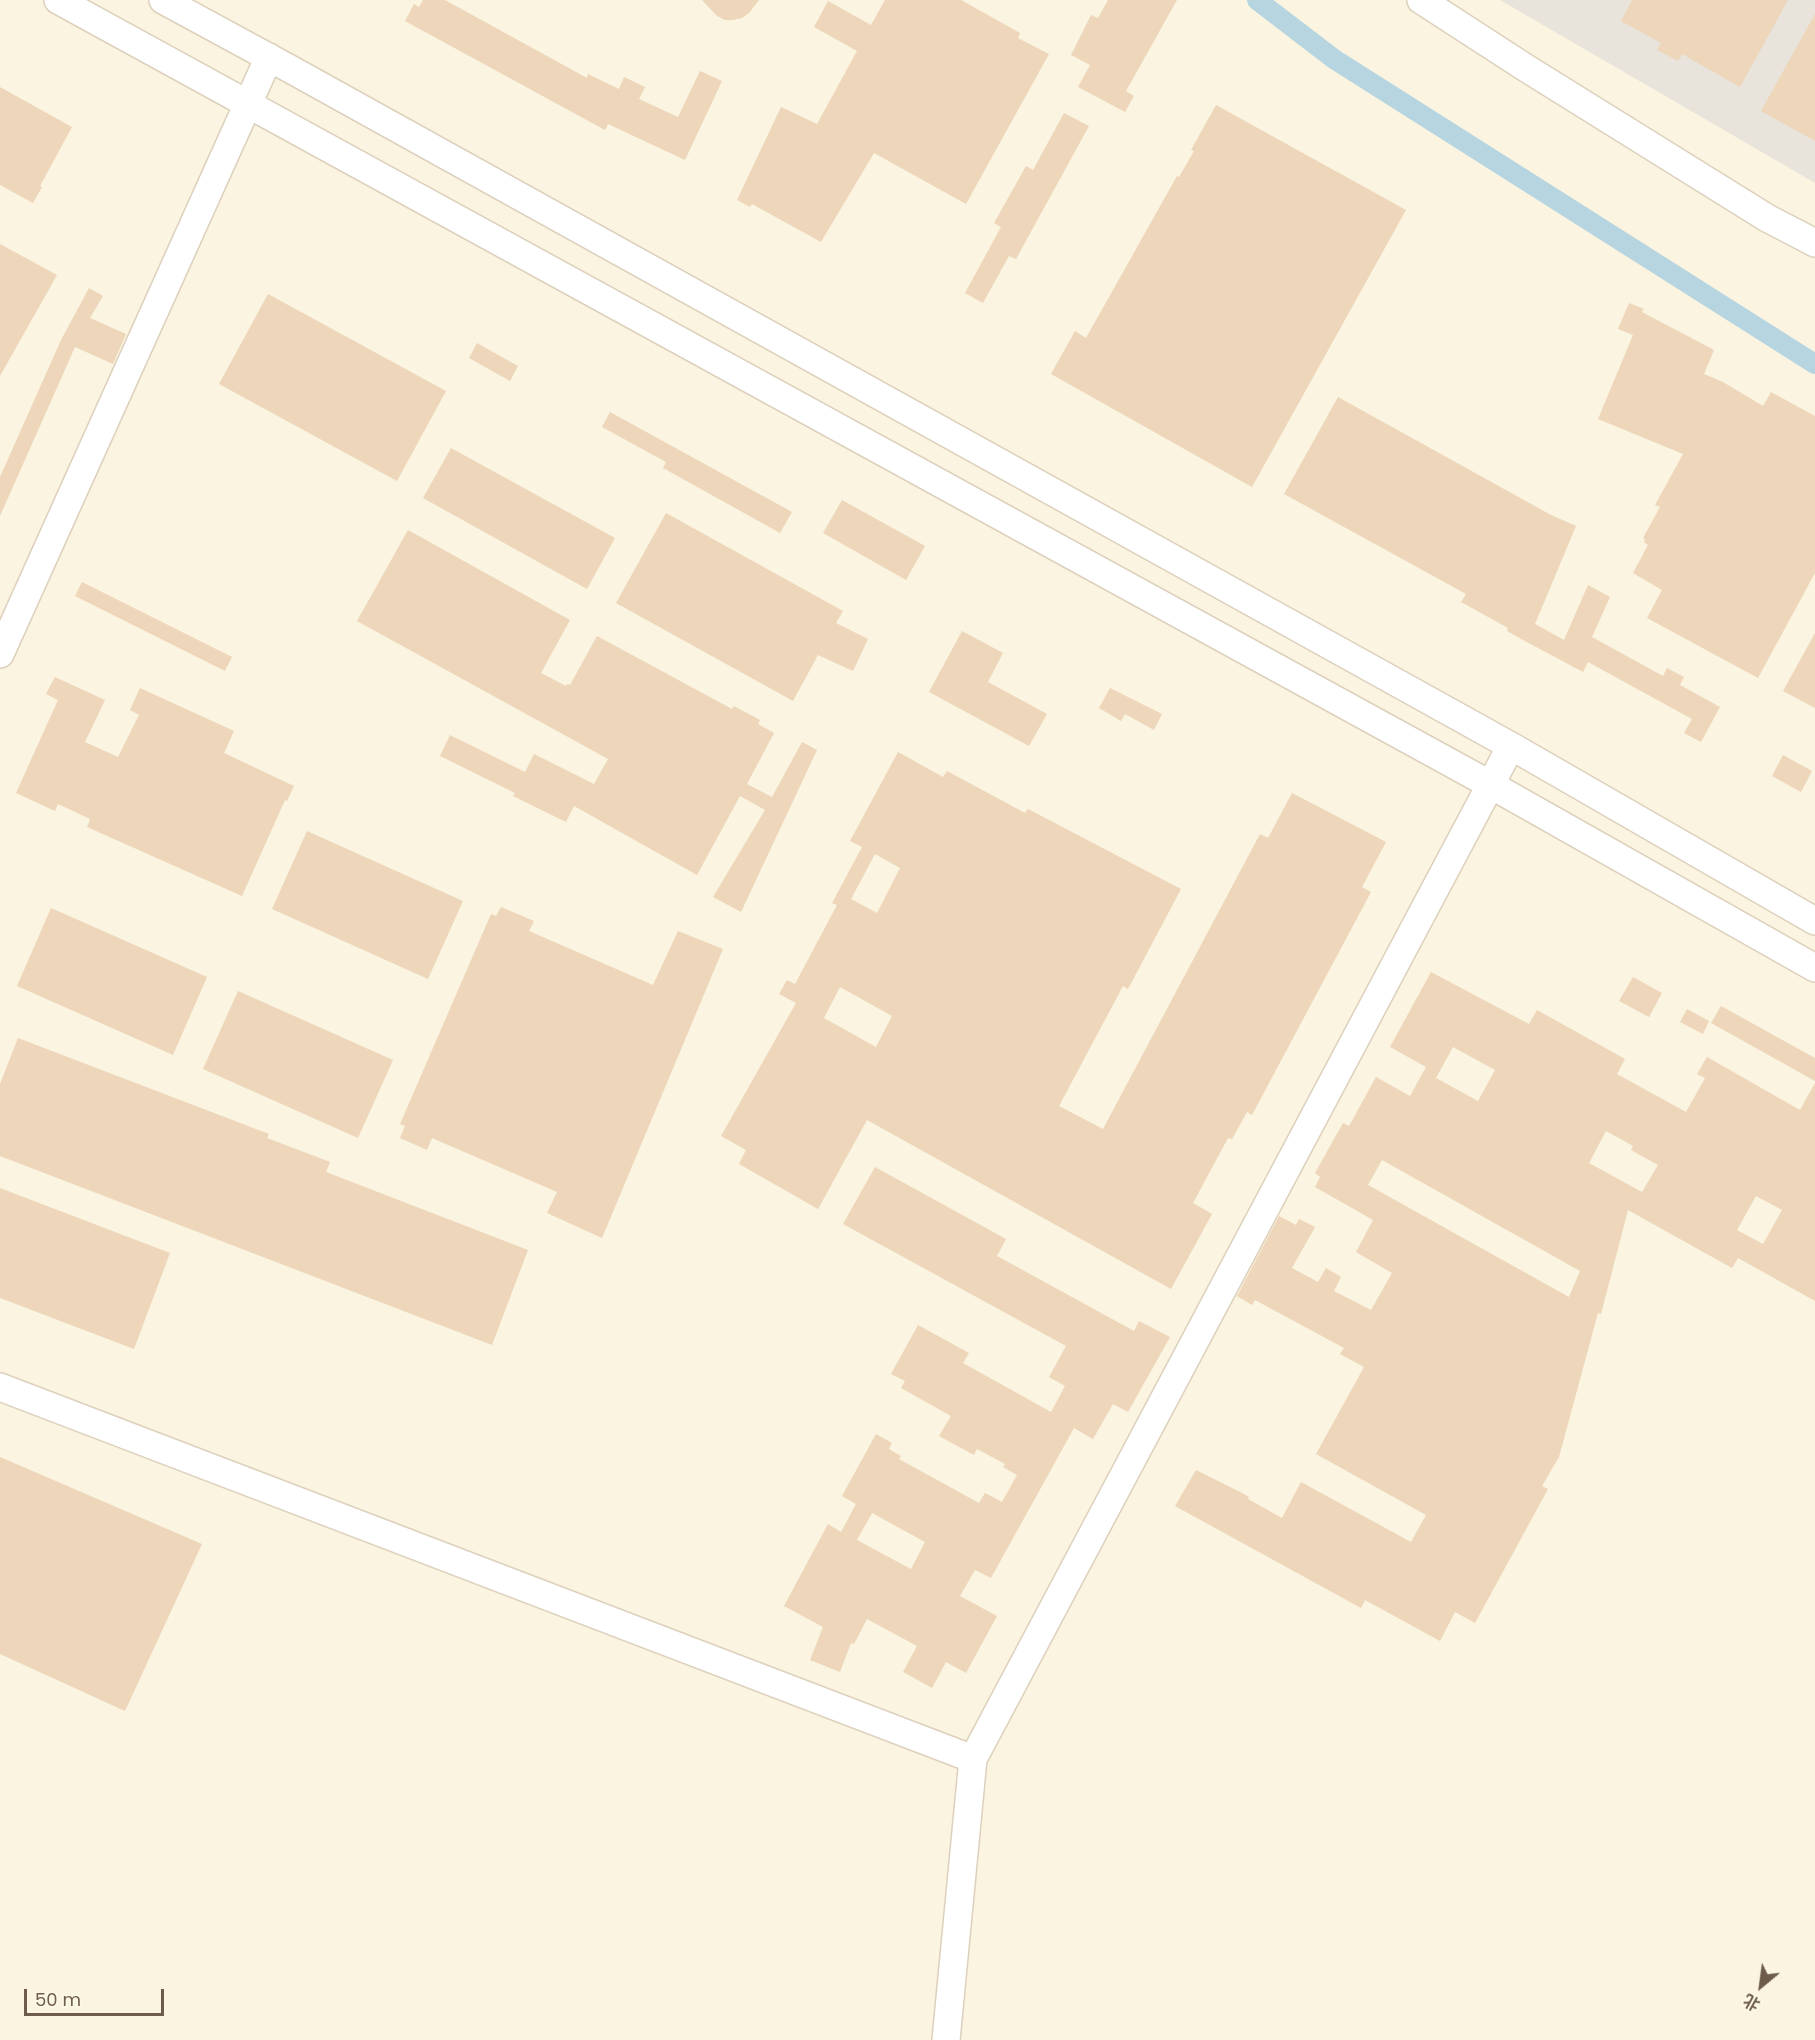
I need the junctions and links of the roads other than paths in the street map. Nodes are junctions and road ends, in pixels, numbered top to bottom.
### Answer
1 (58, 0) edge
2 (163, 0) edge
3 (1421, 0) edge
4 (269, 57) junction
5 (247, 105) junction
6 (1815, 243) edge
7 (0, 654) edge
8 (1511, 746) junction
9 (1491, 785) junction
10 (1815, 921) edge
11 (1815, 968) edge
12 (0, 1387) edge
13 (973, 1759) junction
14 (946, 2040) edge

1 - 5 street
2 - 4 street
3 - 6 street
4 - 5 street
4 - 8 street
5 - 7 street
5 - 9 street
8 - 9 street
8 - 10 street
9 - 11 street
9 - 13 street
12 - 13 street
13 - 14 street

